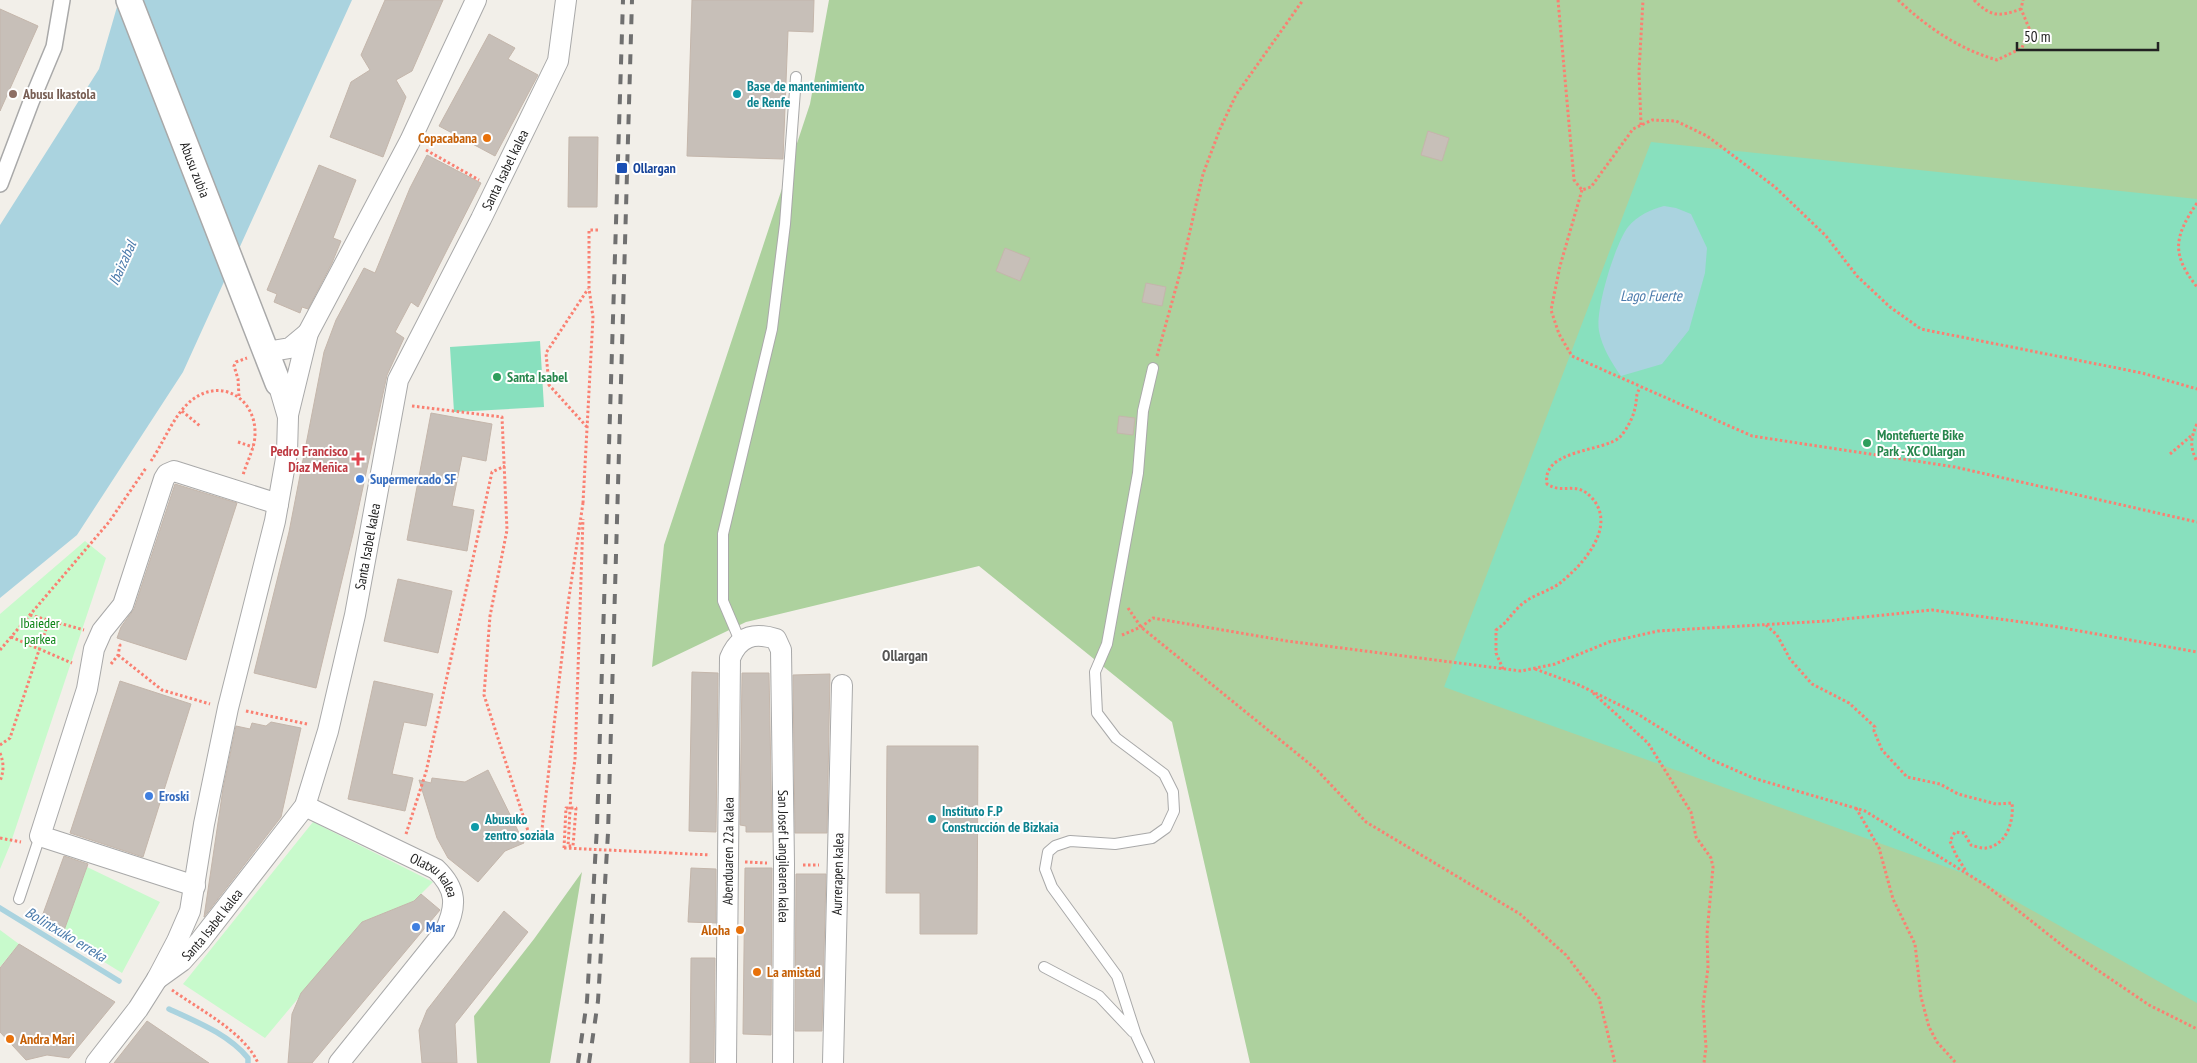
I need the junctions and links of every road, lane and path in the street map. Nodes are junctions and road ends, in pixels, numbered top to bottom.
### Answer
1 (62, 0) edge
2 (129, 0) edge
3 (476, 0) edge
4 (566, 0) edge
5 (1303, 0) edge
6 (1558, 0) edge
7 (1643, 0) edge
8 (1898, 0) edge
9 (1974, 0) edge
10 (2023, 0) edge
11 (2021, 8) junction
12 (796, 77) dead end
13 (1641, 125) junction
14 (410, 141) junction
15 (0, 184) edge
16 (495, 188) junction
17 (1582, 190) junction
18 (2197, 203) edge
19 (600, 230) dead end
20 (2197, 287) edge
21 (589, 288) junction
22 (308, 332) junction
23 (264, 347) junction
24 (1153, 368) joint
25 (278, 383) joint
26 (1640, 388) junction
27 (2197, 389) edge
28 (239, 396) junction
29 (408, 406) dead end
30 (182, 412) junction
31 (288, 418) junction
32 (2197, 424) edge
33 (200, 426) dead end
34 (587, 427) junction
35 (2191, 436) junction
36 (238, 442) dead end
37 (253, 447) junction
38 (2170, 454) dead end
39 (2197, 462) edge
40 (505, 466) junction
41 (237, 492) junction
42 (583, 503) junction
43 (278, 504) junction
44 (2197, 522) edge
45 (30, 615) junction
46 (49, 620) junction
47 (1766, 625) junction
48 (87, 631) dead end
49 (11, 637) junction
50 (740, 642) junction
51 (0, 650) edge
52 (40, 650) junction
53 (2197, 652) edge
54 (118, 655) dead end
55 (75, 664) dead end
56 (1535, 668) junction
57 (1503, 669) junction
58 (842, 685) dead end
59 (1589, 690) junction
60 (218, 706) dead end
61 (241, 710) dead end
62 (308, 724) dead end
63 (0, 745) edge
64 (0, 753) edge
65 (0, 780) edge
66 (305, 806) junction
67 (1856, 808) junction
68 (40, 836) junction
69 (0, 838) edge
70 (21, 842) dead end
71 (401, 852) junction
72 (728, 862) junction
73 (1967, 874) junction
74 (194, 886) junction
75 (19, 899) dead end
76 (1044, 967) dead end
77 (157, 979) junction
78 (2197, 1029) edge
79 (1136, 1035) junction
80 (96, 1063) edge
81 (258, 1063) edge
82 (339, 1063) edge
83 (726, 1063) edge
84 (783, 1063) edge
85 (833, 1063) edge
86 (1149, 1063) edge
87 (1615, 1063) edge
88 (1704, 1063) edge
89 (1956, 1063) edge

1 - 15 street
2 - 23 street, Abusu zubia
3 - 14 street
4 - 16 street, Santa Isabel kalea
5 - 24 path
6 - 17 path
7 - 13 path
8 - 11 path
9 - 11 path
10 - 11 path
12 - 50 lane
13 - 17 path
13 - 27 path
14 - 16 path
14 - 22 street
16 - 66 street, Santa Isabel kalea
17 - 26 path
18 - 20 path
19 - 21 path
21 - 34 path
21 - 34 path
22 - 23 street
22 - 31 street
23 - 25 street, Abusu zubia
23 - 28 path
24 - 79 lane
25 - 31 street, Santa Isabel kalea
26 - 44 path
26 - 57 path
28 - 30 path
28 - 37 path
29 - 40 path
30 - 33 path
30 - 45 path
31 - 43 street, Santa Isabel kalea
32 - 35 path
34 - 42 path
35 - 38 path
35 - 39 path
36 - 37 path
37 - 41 path
40 - 42 path
40 - 71 path
41 - 43 street
41 - 68 street
42 - 72 path, bridge
43 - 74 street, Santa Isabel kalea
45 - 46 path
45 - 49 path
46 - 48 path
46 - 52 path
47 - 53 path
47 - 56 path
47 - 73 path
49 - 51 path
49 - 52 path
50 - 72 street, Abenduaren 22a kalea
50 - 84 street, San Josef Langilearen kalea
52 - 55 path
52 - 63 path
54 - 60 path
56 - 57 path
56 - 59 path
57 - 87 path
58 - 85 street, Aurrerapen kalea
59 - 67 path
59 - 88 path
61 - 62 path
64 - 65 path
66 - 71 street, Olatxu kalea
66 - 77 street, Santa Isabel kalea
67 - 73 path
67 - 89 path
68 - 74 street
68 - 75 lane
69 - 70 path
71 - 82 street, Olatxu kalea
72 - 83 street, Abenduaren 22a kalea
73 - 78 path
74 - 77 street, Santa Isabel kalea
76 - 79 lane
77 - 80 street, Santa Isabel kalea
77 - 81 path
79 - 86 lane

